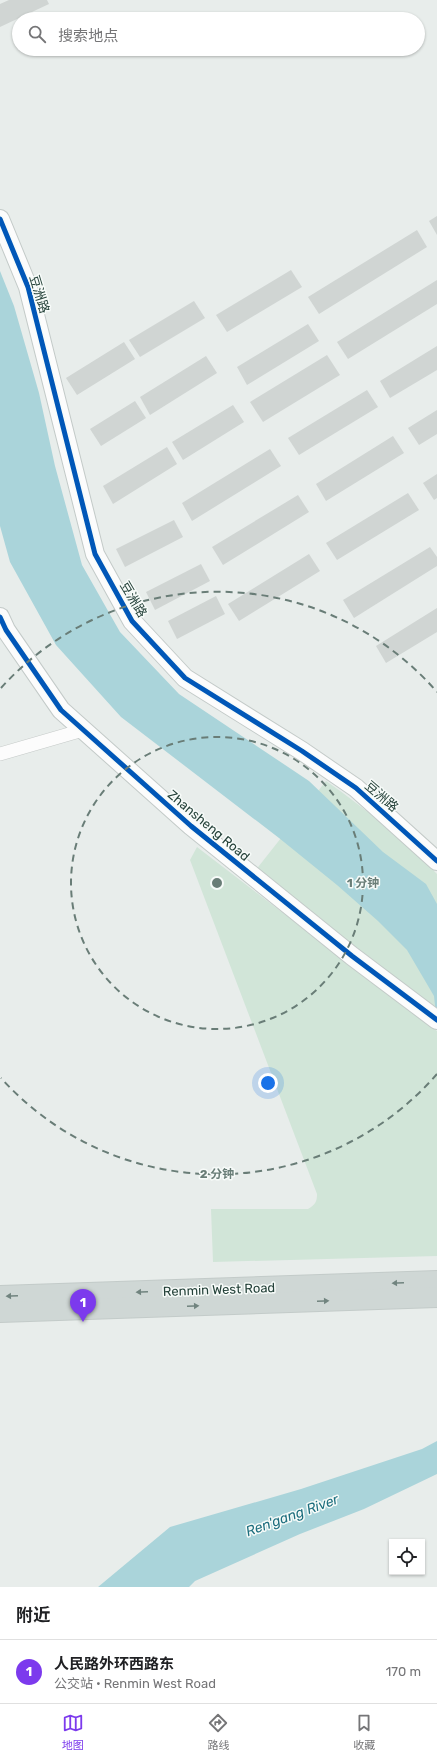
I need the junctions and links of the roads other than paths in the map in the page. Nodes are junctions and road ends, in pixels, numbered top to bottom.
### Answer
1 (0, 219) edge
2 (0, 617) edge
3 (83, 730) junction
4 (0, 754) edge
5 (437, 861) edge
6 (437, 1020) edge
7 (437, 1281) edge
8 (0, 1296) edge
9 (437, 1298) edge
10 (0, 1312) edge

1 - 5 street, 豆洲路
2 - 3 street, Zhansheng Road
3 - 4 street
3 - 6 street, Zhansheng Road
7 -> 8 main road, Renmin West Road
10 -> 9 main road, Renmin West Road

